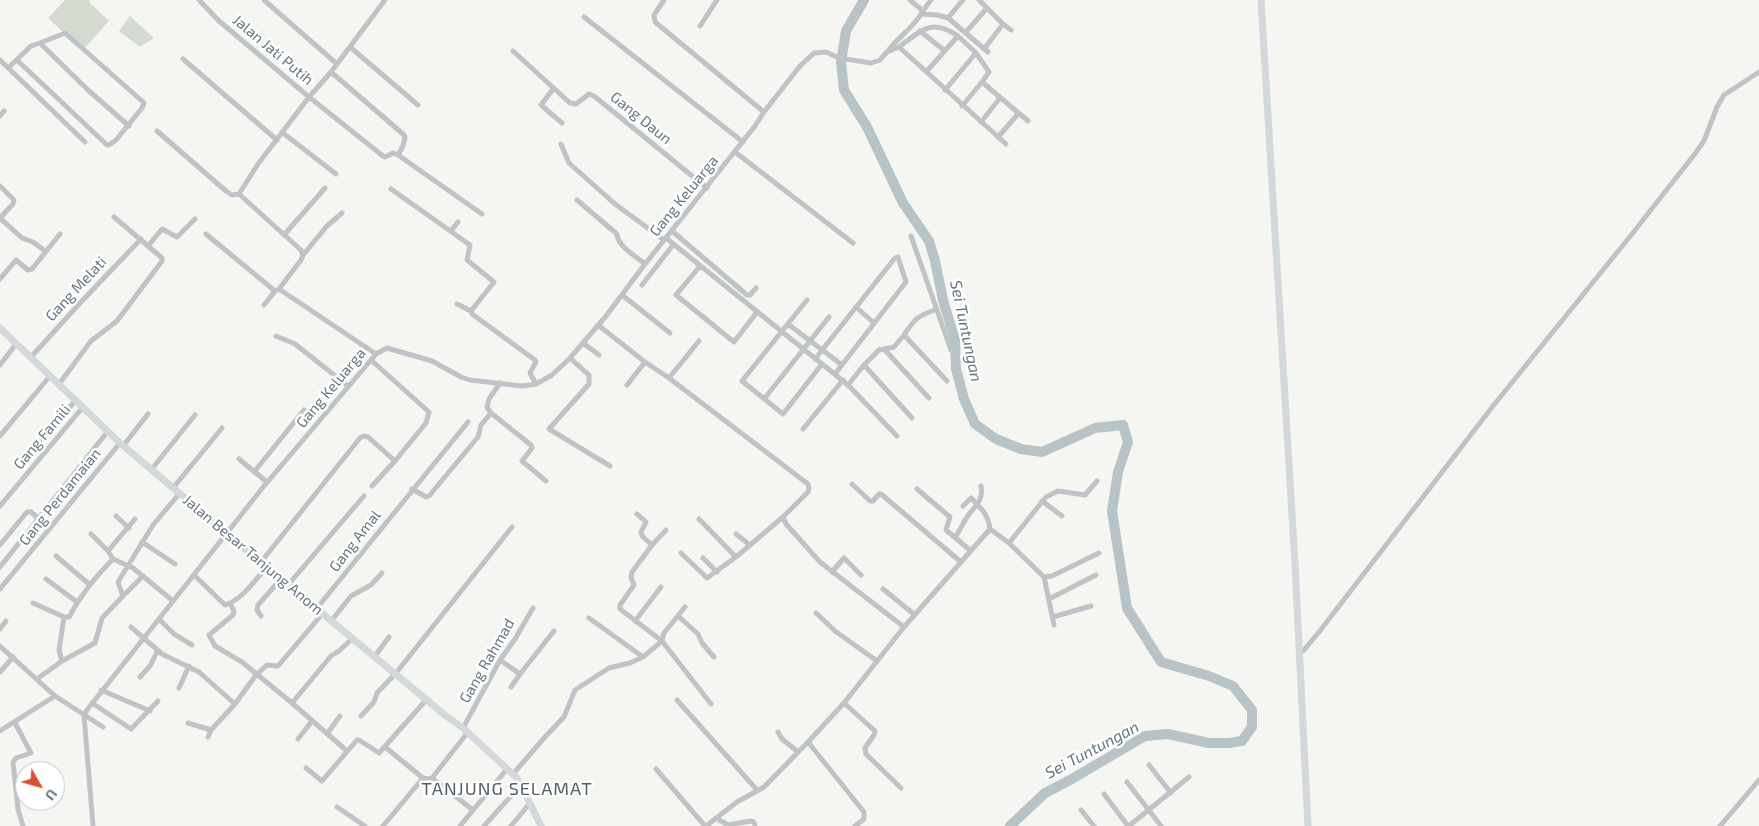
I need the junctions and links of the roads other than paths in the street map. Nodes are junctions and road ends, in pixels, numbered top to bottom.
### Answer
1 (199, 0) edge
2 (264, 0) edge
3 (385, 0) edge
4 (664, 0) edge
5 (718, 0) edge
6 (910, 0) edge
7 (931, 0) edge
8 (963, 0) edge
9 (979, 0) edge
10 (1261, 0) edge
11 (987, 8) junction
12 (922, 12) junction
13 (584, 16) dead end
14 (948, 18) junction
15 (1003, 24) junction
16 (700, 26) dead end
17 (1011, 30) dead end
18 (920, 31) junction
19 (966, 32) junction
20 (958, 36) junction
21 (40, 43) junction
22 (350, 47) junction
23 (899, 47) junction
24 (513, 51) dead end
25 (945, 51) junction
26 (887, 52) junction
27 (976, 53) junction
28 (183, 59) dead end
29 (0, 60) edge
30 (17, 60) junction
31 (337, 64) junction
32 (8, 68) junction
33 (331, 72) junction
34 (927, 72) junction
35 (1759, 72) edge
36 (982, 82) junction
37 (554, 89) junction
38 (945, 90) junction
39 (310, 97) junction
40 (1000, 98) junction
41 (418, 105) dead end
42 (962, 106) junction
43 (764, 112) junction
44 (1018, 114) junction
45 (1028, 121) dead end
46 (981, 122) junction
47 (562, 123) dead end
48 (129, 126) junction
49 (156, 131) dead end
50 (283, 133) junction
51 (998, 137) junction
52 (277, 140) junction
53 (86, 142) dead end
54 (743, 142) junction
55 (561, 144) dead end
56 (1006, 144) dead end
57 (735, 152) junction
58 (398, 155) junction
59 (336, 174) dead end
60 (0, 186) edge
61 (324, 188) dead end
62 (707, 188) junction
63 (391, 189) dead end
64 (239, 194) junction
65 (577, 200) dead end
66 (342, 212) dead end
67 (482, 214) dead end
68 (114, 217) dead end
69 (0, 218) edge
70 (195, 219) dead end
71 (458, 222) dead end
72 (451, 231) junction
73 (672, 231) junction
74 (60, 234) dead end
75 (206, 234) dead end
76 (284, 235) junction
77 (911, 236) dead end
78 (665, 239) junction
79 (141, 240) junction
80 (853, 243) dead end
81 (673, 245) junction
82 (148, 246) junction
83 (45, 252) junction
84 (303, 255) junction
85 (645, 264) junction
86 (700, 266) junction
87 (0, 278) edge
88 (642, 285) dead end
89 (756, 288) dead end
90 (277, 290) junction
91 (622, 295) junction
92 (807, 300) dead end
93 (457, 304) dead end
94 (264, 305) dead end
95 (856, 308) junction
96 (937, 310) junction
97 (470, 311) junction
98 (757, 312) junction
99 (829, 317) dead end
100 (874, 323) junction
101 (788, 324) junction
102 (598, 325) junction
103 (0, 328) edge
104 (782, 332) junction
105 (670, 334) dead end
106 (904, 335) junction
107 (276, 336) dead end
108 (698, 341) dead end
109 (810, 341) junction
110 (583, 343) junction
111 (16, 344) junction
112 (884, 348) junction
113 (803, 350) junction
114 (822, 350) junction
115 (952, 350) dead end
116 (376, 354) junction
117 (599, 355) dead end
118 (31, 357) junction
119 (570, 358) junction
120 (815, 359) junction
121 (370, 360) junction
122 (646, 362) junction
123 (822, 364) junction
124 (0, 365) edge
125 (842, 365) junction
126 (864, 365) junction
127 (835, 374) junction
128 (50, 376) junction
129 (669, 378) junction
130 (843, 380) junction
131 (947, 381) dead end
132 (59, 384) junction
133 (500, 384) junction
134 (534, 384) junction
135 (848, 384) junction
136 (627, 385) dead end
137 (348, 386) junction
138 (929, 398) dead end
139 (764, 399) junction
140 (76, 400) junction
141 (83, 407) junction
142 (304, 410) dead end
143 (491, 413) junction
144 (148, 414) dead end
145 (195, 415) dead end
146 (912, 418) dead end
147 (468, 422) dead end
148 (222, 428) dead end
149 (803, 429) dead end
150 (108, 431) junction
151 (0, 436) edge
152 (897, 436) dead end
153 (40, 441) dead end
154 (122, 444) junction
155 (239, 459) dead end
156 (395, 461) junction
157 (610, 466) dead end
158 (151, 470) junction
159 (254, 472) junction
160 (546, 481) dead end
161 (1097, 481) dead end
162 (267, 482) junction
163 (852, 484) dead end
164 (372, 486) dead end
165 (981, 486) dead end
166 (172, 488) junction
167 (412, 489) junction
168 (917, 489) dead end
169 (179, 494) junction
170 (364, 496) dead end
171 (1042, 501) junction
172 (978, 505) junction
173 (0, 506) edge
174 (963, 506) dead end
175 (637, 514) dead end
176 (116, 516) dead end
177 (1062, 516) dead end
178 (783, 517) junction
179 (39, 518) junction
180 (135, 519) dead end
181 (699, 519) dead end
182 (512, 527) dead end
183 (129, 528) junction
184 (990, 529) junction
185 (666, 530) dead end
186 (226, 533) junction
187 (91, 534) dead end
188 (736, 534) dead end
189 (955, 537) junction
190 (142, 542) junction
191 (1009, 543) junction
192 (0, 545) edge
193 (652, 545) junction
194 (750, 545) junction
195 (108, 551) junction
196 (971, 551) junction
197 (681, 552) dead end
198 (1099, 553) dead end
199 (56, 556) dead end
200 (736, 557) junction
201 (703, 558) dead end
202 (113, 559) junction
203 (260, 562) junction
204 (961, 562) junction
205 (175, 564) dead end
206 (130, 566) junction
207 (0, 567) edge
208 (267, 567) junction
209 (717, 572) junction
210 (832, 572) junction
211 (382, 573) dead end
212 (861, 574) dead end
213 (194, 575) junction
214 (1096, 575) dead end
215 (143, 576) junction
216 (1044, 577) junction
217 (46, 579) dead end
218 (281, 579) junction
219 (89, 584) junction
220 (288, 585) junction
221 (661, 586) dead end
222 (0, 589) edge
223 (883, 589) dead end
224 (126, 593) dead end
225 (1049, 599) junction
226 (173, 601) junction
227 (77, 602) junction
228 (33, 603) dead end
229 (230, 603) junction
230 (1091, 606) dead end
231 (685, 607) dead end
232 (533, 608) dead end
233 (320, 610) junction
234 (816, 613) dead end
235 (915, 615) junction
236 (261, 616) dead end
237 (678, 616) junction
238 (64, 617) junction
239 (1053, 617) junction
240 (589, 618) dead end
241 (159, 619) junction
242 (332, 620) junction
243 (6, 621) dead end
244 (635, 621) junction
245 (1054, 625) dead end
246 (131, 627) dead end
247 (904, 628) junction
248 (0, 629) edge
249 (554, 631) dead end
250 (144, 637) junction
251 (389, 637) dead end
252 (353, 638) junction
253 (662, 641) junction
254 (192, 645) dead end
255 (0, 646) edge
256 (158, 650) junction
257 (1299, 653) junction
258 (374, 656) junction
259 (13, 657) junction
260 (643, 657) junction
261 (714, 657) dead end
262 (500, 660) junction
263 (62, 661) junction
264 (877, 661) junction
265 (188, 666) junction
266 (0, 672) edge
267 (396, 673) junction
268 (520, 674) junction
269 (256, 675) junction
270 (140, 677) dead end
271 (37, 679) junction
272 (511, 687) dead end
273 (179, 688) dead end
274 (101, 690) junction
275 (55, 696) junction
276 (427, 699) junction
277 (677, 700) dead end
278 (158, 701) dead end
279 (92, 703) junction
280 (292, 703) junction
281 (844, 703) junction
282 (235, 704) junction
283 (711, 704) dead end
284 (150, 711) junction
285 (84, 715) junction
286 (340, 716) dead end
287 (360, 716) dead end
288 (312, 721) junction
289 (14, 722) junction
290 (188, 723) dead end
291 (103, 728) dead end
292 (210, 730) junction
293 (466, 730) junction
294 (0, 731) edge
295 (778, 732) dead end
296 (327, 734) junction
297 (208, 737) dead end
298 (298, 739) dead end
299 (808, 742) junction
300 (385, 747) junction
301 (347, 751) junction
302 (797, 751) junction
303 (1149, 765) dead end
304 (306, 768) dead end
305 (656, 769) dead end
306 (510, 771) junction
307 (1189, 777) dead end
308 (424, 778) junction
309 (432, 778) junction
310 (1759, 780) edge
311 (1127, 782) dead end
312 (521, 785) junction
313 (901, 788) dead end
314 (758, 790) junction
315 (1171, 793) junction
316 (1104, 794) dead end
317 (530, 803) junction
318 (337, 807) dead end
319 (473, 810) junction
320 (1082, 810) dead end
321 (1149, 811) junction
322 (716, 818) junction
323 (93, 824) edge
324 (23, 826) edge
325 (85, 826) edge
326 (364, 826) edge
327 (383, 826) edge
328 (460, 826) edge
329 (484, 826) edge
330 (511, 826) edge
331 (541, 826) edge
332 (706, 826) edge
333 (755, 826) edge
334 (856, 826) edge
335 (1094, 826) edge
336 (1129, 826) edge
337 (1161, 826) edge
338 (1308, 826) edge
339 (1720, 826) edge

1 - 39 street, Jalan Jati Putih
2 - 31 street
3 - 22 street
4 - 43 street
5 - 16 street
6 - 12 street
7 - 12 street
8 - 14 street
9 - 11 street
10 - 257 main road
11 - 15 street
11 - 19 street
12 - 14 street
12 - 26 street
13 - 54 street
14 - 19 street
15 - 17 street
15 - 19 street
18 - 20 street
18 - 23 street, Gang Keluarga
18 - 25 street
20 - 25 street
20 - 27 street
21 - 30 street
21 - 48 street
21 - 48 street
22 - 31 street
22 - 41 street
23 - 26 street, Gang Keluarga
23 - 34 street
24 - 37 street, Gang Daun
25 - 34 street
26 - 43 street, Gang Keluarga
27 - 36 street
27 - 38 street
28 - 52 street
29 - 32 street
30 - 32 street
30 - 48 street
31 - 33 street
32 - 53 street
33 - 39 street
33 - 58 street
34 - 38 street
35 - 257 street
36 - 40 street
36 - 42 street
37 - 47 street
37 - 62 street, Gang Daun
38 - 42 street
39 - 50 street
39 - 58 street, Jalan Jati Putih
40 - 44 street
40 - 46 street
42 - 46 street
43 - 54 street, Gang Keluarga
44 - 45 street
44 - 51 street
46 - 51 street
49 - 64 street
50 - 52 street
50 - 59 street
51 - 56 street
52 - 64 street
54 - 57 street, Gang Keluarga
55 - 78 street
57 - 62 street, Gang Keluarga
57 - 80 street
58 - 67 street
60 - 69 street
61 - 76 street
62 - 73 street, Gang Keluarga
63 - 72 street
64 - 76 street
65 - 85 street
66 - 84 street
68 - 79 street
69 - 83 street
70 - 82 street
71 - 72 street
72 - 97 street
73 - 78 street, Gang Keluarga
73 - 89 street
74 - 83 street
75 - 90 street
76 - 84 street
77 - 96 street
78 - 81 street
78 - 85 street, Gang Keluarga
79 - 82 street
79 - 118 street, Gang Melati
81 - 86 street
81 - 88 street
82 - 132 street
83 - 87 street
84 - 90 street
85 - 91 street, Gang Keluarga
86 - 98 street
86 - 98 street
90 - 94 street
90 - 116 street
91 - 102 street, Gang Keluarga
91 - 105 street
92 - 101 street
93 - 97 street
95 - 100 street
95 - 100 street
95 - 114 street
96 - 106 street
96 - 115 street
97 - 134 street
98 - 104 street
99 - 109 street
100 - 125 street
101 - 104 street
101 - 109 street
102 - 110 street, Gang Keluarga
102 - 122 street
103 - 111 main road, Jalan Besar Tanjung Anom
104 - 113 street
104 - 139 street
106 - 112 street
106 - 131 street
107 - 137 street
108 - 129 street
109 - 113 street
109 - 114 street
110 - 117 street
110 - 119 street, Gang Keluarga
111 - 118 main road, Jalan Besar Tanjung Anom
111 - 124 street
112 - 126 street
112 - 138 street
113 - 120 street
113 - 139 street
114 - 120 street
114 - 125 street
116 - 121 street, Gang Keluarga
116 - 133 street, Gang Keluarga
118 - 128 main road, Jalan Besar Tanjung Anom
119 - 134 street, Gang Keluarga
119 - 157 street
120 - 123 street
121 - 137 street, Gang Keluarga
121 - 156 street
122 - 129 street
122 - 136 street
123 - 127 street
123 - 139 street
125 - 127 street
126 - 135 street
126 - 146 street
127 - 130 street
128 - 132 main road, Jalan Besar Tanjung Anom
128 - 151 street
129 - 178 street
130 - 135 street
130 - 149 street
132 - 140 main road, Jalan Besar Tanjung Anom
133 - 134 street, Gang Keluarga
133 - 143 street
135 - 152 street
137 - 162 street, Gang Keluarga
140 - 141 main road, Jalan Besar Tanjung Anom
140 - 153 street
141 - 150 main road, Jalan Besar Tanjung Anom
141 - 173 street, Gang Famili
142 - 159 street
143 - 160 street
143 - 167 street
144 - 154 street, Gang Perdamaian
145 - 158 street
147 - 167 street, Gang Amal
148 - 166 street
150 - 154 main road, Jalan Besar Tanjung Anom
150 - 179 street
154 - 158 main road, Jalan Besar Tanjung Anom
154 - 222 street, Gang Perdamaian
155 - 159 street
156 - 164 street
156 - 203 street
158 - 166 main road, Jalan Besar Tanjung Anom
159 - 162 street
161 - 171 street
162 - 186 street, Gang Keluarga
163 - 204 street
165 - 172 street
166 - 169 main road, Jalan Besar Tanjung Anom
167 - 233 street, Gang Amal
168 - 189 street
169 - 186 main road, Jalan Besar Tanjung Anom
169 - 190 street
170 - 220 street
171 - 177 street
171 - 191 street
172 - 174 street
172 - 184 street
172 - 189 street
175 - 193 street
176 - 183 street
178 - 194 street
178 - 210 street
179 - 192 street
179 - 207 street
180 - 183 street
181 - 200 street
182 - 267 street
183 - 195 street
184 - 191 street
184 - 196 street
185 - 193 street
186 - 203 main road, Jalan Besar Tanjung Anom
186 - 213 street, Gang Keluarga
187 - 195 street
188 - 194 street
189 - 196 street
190 - 205 street
190 - 206 street
191 - 216 street
193 - 244 street
194 - 200 street
195 - 202 street
196 - 204 street
197 - 209 street
198 - 216 street
199 - 219 street
200 - 209 street
201 - 209 street
202 - 206 street
202 - 219 street
203 - 208 main road, Jalan Besar Tanjung Anom
204 - 235 street
206 - 215 street
206 - 263 street
208 - 218 main road, Jalan Besar Tanjung Anom
208 - 229 street
210 - 212 street
210 - 247 street
211 - 242 street
213 - 226 street, Gang Keluarga
213 - 229 street
214 - 225 street
215 - 224 street
215 - 226 street
216 - 225 street
217 - 227 street
218 - 220 main road, Jalan Besar Tanjung Anom
218 - 236 street
219 - 227 street
220 - 233 main road, Jalan Besar Tanjung Anom
221 - 244 street
223 - 235 street
225 - 239 street
226 - 241 street, Gang Keluarga
227 - 238 street
228 - 238 street
229 - 269 street
230 - 239 street
231 - 237 street
232 - 262 street, Gang Rahmad
233 - 242 main road, Jalan Besar Tanjung Anom
233 - 269 street, Gang Amal
234 - 264 street
235 - 247 street
237 - 253 street
237 - 261 street
238 - 263 street
239 - 245 street
240 - 260 street
241 - 250 street, Gang Keluarga
241 - 254 street
242 - 252 main road, Jalan Besar Tanjung Anom
243 - 248 street
244 - 253 street
246 - 250 street
247 - 264 street
249 - 268 street
250 - 256 street
250 - 274 street, Gang Keluarga
251 - 258 street
252 - 258 main road, Jalan Besar Tanjung Anom
252 - 280 street
253 - 260 street
253 - 283 street
255 - 259 street
256 - 265 street
256 - 270 street
257 - 338 main road
258 - 267 main road, Jalan Besar Tanjung Anom
259 - 266 street
259 - 271 street
260 - 306 street
262 - 268 street
262 - 293 street, Gang Rahmad
263 - 271 street
264 - 281 street
265 - 273 street
265 - 282 street
267 - 276 main road, Jalan Besar Tanjung Anom
267 - 287 street
268 - 272 street
269 - 280 street
269 - 282 street
271 - 275 street
274 - 279 street, Gang Keluarga
274 - 284 street
275 - 285 street
275 - 289 street
276 - 293 main road, Jalan Besar Tanjung Anom
276 - 300 street
277 - 314 street
278 - 284 street
279 - 284 street
279 - 285 street, Gang Keluarga
280 - 288 street
281 - 299 street
281 - 313 street
282 - 292 street
285 - 291 street
285 - 323 street
286 - 296 street
288 - 296 street
288 - 298 street
289 - 294 street
289 - 324 street
290 - 292 street
292 - 297 street
293 - 306 main road, Jalan Besar Tanjung Anom
293 - 309 street, Gang Rahmad
295 - 302 street
296 - 301 street
299 - 302 street
299 - 334 street
300 - 301 street
300 - 308 street
301 - 304 street
302 - 314 street
303 - 315 street
305 - 332 street
306 - 312 main road, Jalan Besar Tanjung Anom
306 - 319 street
307 - 315 street
308 - 309 street
308 - 327 street
309 - 319 street
310 - 339 street
311 - 321 street
312 - 317 main road, Jalan Besar Tanjung Anom
312 - 329 street
314 - 322 street
315 - 321 street
316 - 336 street
317 - 330 street
317 - 331 main road, Jalan Besar Tanjung Anom
318 - 326 street
319 - 328 street
320 - 335 street
321 - 336 street
321 - 337 street
322 - 332 street
322 - 333 street
323 - 325 street

